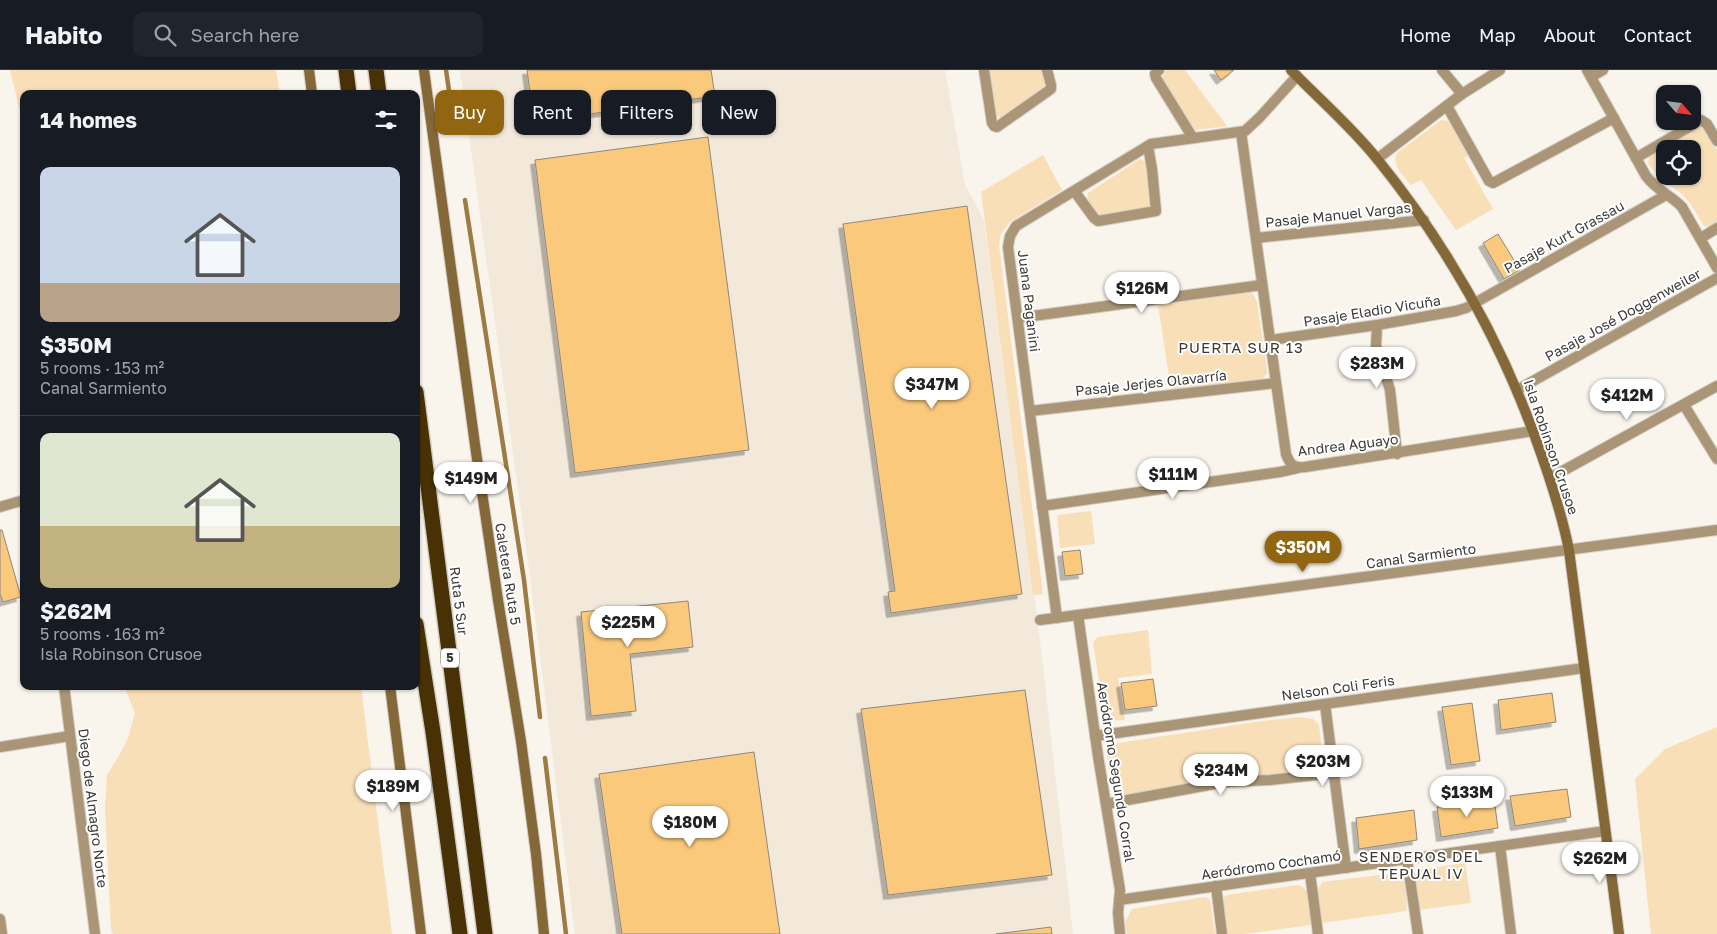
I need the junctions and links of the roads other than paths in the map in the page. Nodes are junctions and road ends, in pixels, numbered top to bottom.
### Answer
1 (309, 70) edge
2 (346, 70) edge
3 (376, 70) edge
4 (424, 70) edge
5 (984, 70) edge
6 (1047, 70) edge
7 (1159, 70) edge
8 (1442, 70) edge
9 (1500, 70) edge
10 (1603, 70) edge
11 (1294, 73) edge
12 (1589, 74) edge
13 (312, 90) edge
14 (348, 90) edge
15 (378, 90) edge
16 (1462, 94) junction
17 (1447, 106) junction
18 (1614, 118) junction
19 (1241, 132) junction
20 (1193, 138) junction
21 (1717, 141) edge
22 (1148, 146) junction
23 (1636, 158) junction
24 (1377, 159) junction
25 (1075, 192) junction
26 (1666, 195) junction
27 (1424, 220) junction
28 (1717, 228) edge
29 (1256, 238) junction
30 (1701, 238) junction
31 (1717, 268) edge
32 (1717, 278) edge
33 (1262, 285) junction
34 (1475, 303) junction
35 (1018, 318) junction
36 (1377, 325) junction
37 (1271, 340) junction
38 (1276, 383) junction
39 (1717, 386) edge
40 (1517, 390) junction
41 (1684, 404) junction
42 (1030, 411) junction
43 (420, 423) edge
44 (1533, 431) junction
45 (1397, 454) junction
46 (1717, 459) edge
47 (1298, 468) junction
48 (1550, 478) junction
49 (20, 501) edge
50 (1042, 506) junction
51 (0, 507) edge
52 (1717, 530) edge
53 (1569, 550) junction
54 (1078, 615) junction
55 (1056, 618) junction
56 (1040, 620) dead end
57 (420, 649) edge
58 (1584, 668) junction
59 (64, 690) edge
60 (390, 690) edge
61 (1325, 704) junction
62 (70, 736) junction
63 (1095, 736) junction
64 (0, 747) edge
65 (1334, 773) junction
66 (1106, 804) junction
67 (1606, 831) junction
68 (1500, 846) junction
69 (1407, 859) junction
70 (1346, 868) junction
71 (1310, 873) junction
72 (1216, 886) junction
73 (1119, 900) junction
74 (0, 919) edge
75 (2, 934) edge
76 (95, 934) edge
77 (421, 934) edge
78 (460, 934) edge
79 (485, 934) edge
80 (544, 934) edge
81 (1120, 934) edge
82 (1222, 934) edge
83 (1318, 934) edge
84 (1418, 934) edge
85 (1511, 934) edge
86 (1619, 934) edge

1 - 13 street
2 - 14 highway
3 - 15 highway
4 - 80 street, Caletera Ruta 5
5 - 6 street
7 - 20 street
8 - 16 street
9 - 16 street
10 - 12 street
11 - 19 street
11 - 24 street, Isla Robinson Crusoe
12 - 18 street
16 - 17 street
17 - 18 street
17 - 24 street
18 - 23 street
19 - 20 street, Juana Paganini
19 - 29 street, Andrea Aguayo
20 - 22 street, Juana Paganini
21 - 23 street
22 - 25 street, Juana Paganini
22 - 25 street
23 - 26 street
24 - 27 street, Isla Robinson Crusoe
25 - 35 street, Juana Paganini
26 - 30 street
26 - 34 street, Pasaje Kurt Grassau
27 - 29 street, Pasaje Manuel Vargas
27 - 34 street, Isla Robinson Crusoe
28 - 30 street
29 - 33 street, Andrea Aguayo
30 - 31 street
32 - 40 street, Pasaje José Doggenweiler
33 - 35 street
33 - 37 street, Andrea Aguayo
34 - 36 street, Pasaje Eladio Vicuña
34 - 40 street, Isla Robinson Crusoe
35 - 42 street, Juana Paganini
36 - 37 street, Pasaje Eladio Vicuña
36 - 45 street
37 - 38 street, Andrea Aguayo
38 - 42 street, Pasaje Jerjes Olavarría
38 - 47 street, Andrea Aguayo
39 - 41 street
40 - 44 street, Isla Robinson Crusoe
41 - 46 street
41 - 48 street
42 - 50 street, Juana Paganini
43 - 79 highway, Ruta 5 Sur / 5
44 - 45 street, Andrea Aguayo
44 - 48 street, Isla Robinson Crusoe
45 - 47 street, Andrea Aguayo
47 - 50 street
48 - 53 street, Isla Robinson Crusoe
49 - 51 street
50 - 55 street, Juana Paganini
52 - 53 street, Canal Sarmiento
53 - 54 street, Canal Sarmiento
53 - 58 street, Isla Robinson Crusoe
54 - 55 street, Canal Sarmiento
54 - 63 street, Aeródromo Segundo Corral
55 - 56 street, Canal Sarmiento
57 - 78 highway, 5
58 - 61 street, Nelson Coli Feris
58 - 67 street, Isla Robinson Crusoe
59 - 62 street, Diego de Almagro Norte
60 - 77 street
61 - 63 street, Nelson Coli Feris
61 - 65 street
62 - 64 street
62 - 76 street, Diego de Almagro Norte
63 - 66 street, Aeródromo Segundo Corral
65 - 66 street
65 - 70 street
66 - 73 street, Aeródromo Segundo Corral
67 - 68 street, Aeródromo Cochamó
67 - 86 street, Isla Robinson Crusoe
68 - 69 street, Aeródromo Cochamó
68 - 85 street
69 - 70 street, Aeródromo Cochamó
69 - 84 street
70 - 71 street, Aeródromo Cochamó
71 - 72 street, Aeródromo Cochamó
71 - 83 street
72 - 73 street, Aeródromo Cochamó
72 - 82 street
73 - 81 street, Aeródromo Segundo Corral
74 - 75 street

